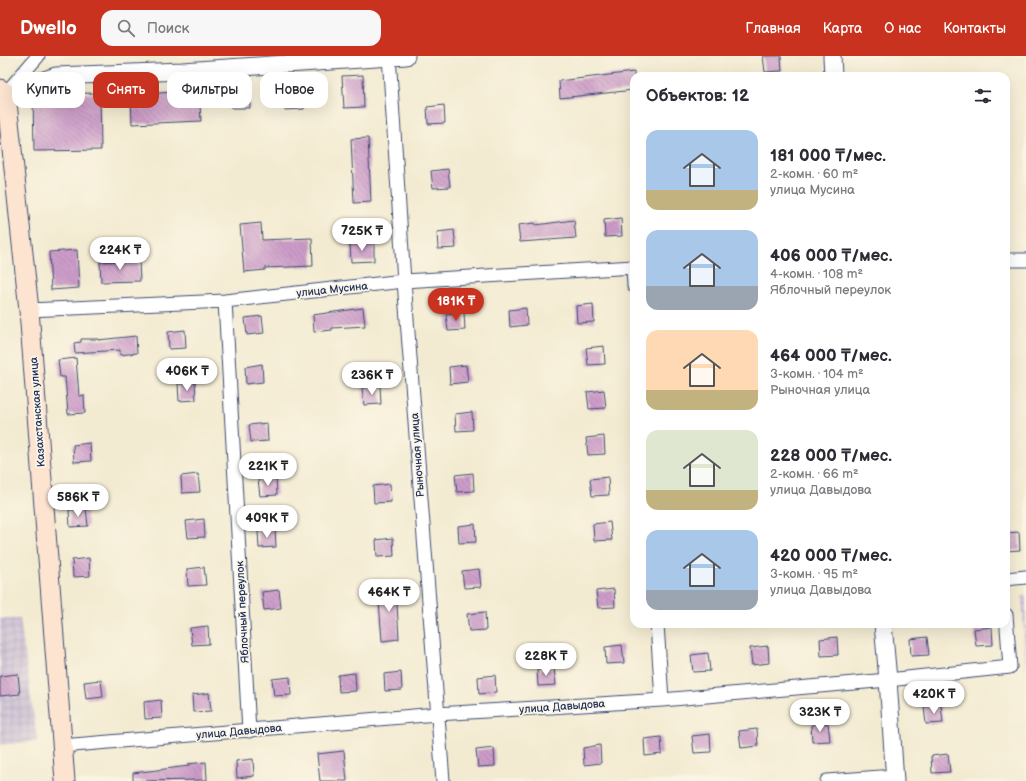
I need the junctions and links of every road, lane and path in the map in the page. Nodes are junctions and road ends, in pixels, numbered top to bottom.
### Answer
1 (38, 56) edge
2 (406, 56) edge
3 (832, 56) edge
4 (389, 57) edge
5 (833, 72) edge
6 (3, 91) edge
7 (1010, 260) edge
8 (1026, 260) edge
9 (630, 267) edge
10 (404, 281) junction
11 (225, 301) junction
12 (29, 310) junction
13 (1026, 577) edge
14 (1010, 579) edge
15 (657, 628) edge
16 (883, 628) edge
17 (1007, 628) edge
18 (888, 680) junction
19 (662, 700) junction
20 (436, 714) junction
21 (249, 731) junction
22 (62, 746) junction
23 (894, 779) edge
24 (65, 781) edge
25 (442, 781) edge
26 (827, 781) edge

1 - 6 street
2 - 4 street
3 - 5 street
4 - 6 street
4 - 10 street, Рыночная улица
6 - 12 main road, Казахстанская улица
7 - 8 street
9 - 10 street, улица Мусина
10 - 11 street, улица Мусина
10 - 20 street, Рыночная улица
11 - 12 street, улица Мусина
11 - 21 street, Яблочный переулок
12 - 22 main road, Казахстанская улица
13 - 14 street
15 - 19 street
16 - 18 street
17 - 18 street, улица Давыдова
18 - 19 street, улица Давыдова
18 - 23 street
19 - 20 street, улица Давыдова
20 - 21 street, улица Давыдова
20 - 25 street, Рыночная улица
21 - 22 street, улица Давыдова
22 - 24 main road, Казахстанская улица
23 - 26 street

